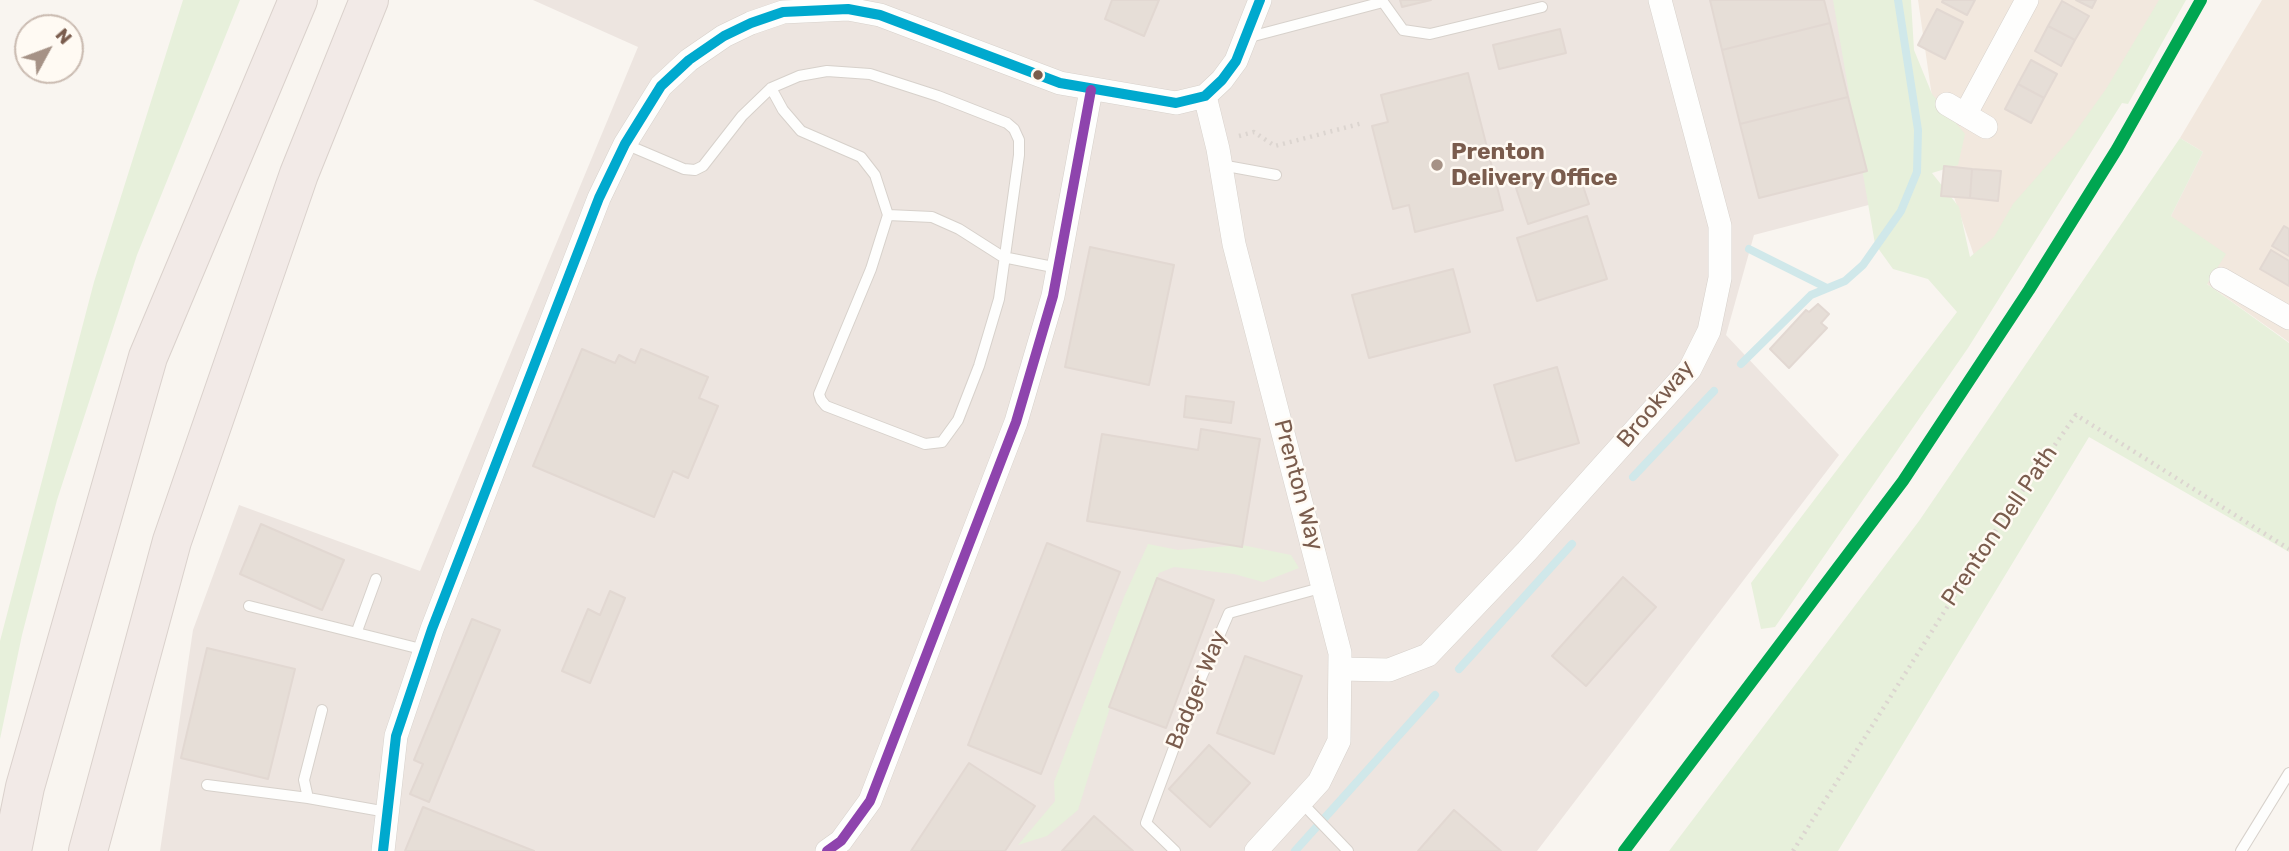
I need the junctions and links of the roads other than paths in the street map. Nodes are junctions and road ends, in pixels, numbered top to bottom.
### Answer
1 (298, 0) edge
2 (369, 0) edge
3 (388, 0) edge
4 (1260, 0) edge
5 (1660, 0) edge
6 (2028, 0) edge
7 (803, 6) edge
8 (1542, 8) dead end
9 (1246, 38) junction
10 (771, 88) junction
11 (1091, 90) junction
12 (1205, 96) junction
13 (1986, 127) dead end
14 (625, 144) junction
15 (1219, 154) junction
16 (299, 174) junction
17 (1276, 175) dead end
18 (888, 215) junction
19 (1003, 257) junction
20 (1058, 268) junction
21 (2221, 279) dead end
22 (2289, 318) edge
23 (376, 579) dead end
24 (1325, 586) junction
25 (249, 606) dead end
26 (357, 632) junction
27 (425, 650) junction
28 (1340, 669) junction
29 (322, 710) dead end
30 (2289, 773) edge
31 (207, 785) dead end
32 (308, 798) junction
33 (1301, 802) junction
34 (387, 812) junction
35 (12, 851) edge
36 (88, 851) edge
37 (383, 851) edge
38 (827, 851) edge
39 (1175, 851) edge
40 (1256, 851) edge
41 (1348, 851) edge
42 (2241, 851) edge

1 - 35 highway
2 - 16 highway
3 - 16 highway
4 - 9 street
5 - 28 street, Brookway
6 - 13 street
7 - 11 street
7 - 14 street
8 - 9 lane
9 - 12 street
10 - 14 lane
10 - 18 lane
10 - 19 lane
11 - 12 street
11 - 20 street
12 - 15 street, Prenton Way
14 - 27 street
15 - 17 lane
15 - 24 street, Prenton Way
16 - 36 highway
18 - 19 lane
18 - 19 lane
19 - 20 lane
20 - 38 street
21 - 22 street
23 - 26 lane
24 - 28 street, Prenton Way
24 - 39 lane, Badger Way
25 - 26 lane
26 - 27 lane
27 - 34 street
28 - 33 street, Prenton Way
29 - 32 lane
30 - 42 lane
31 - 32 lane
32 - 34 lane
33 - 40 street, Prenton Way
33 - 41 lane
34 - 37 street

